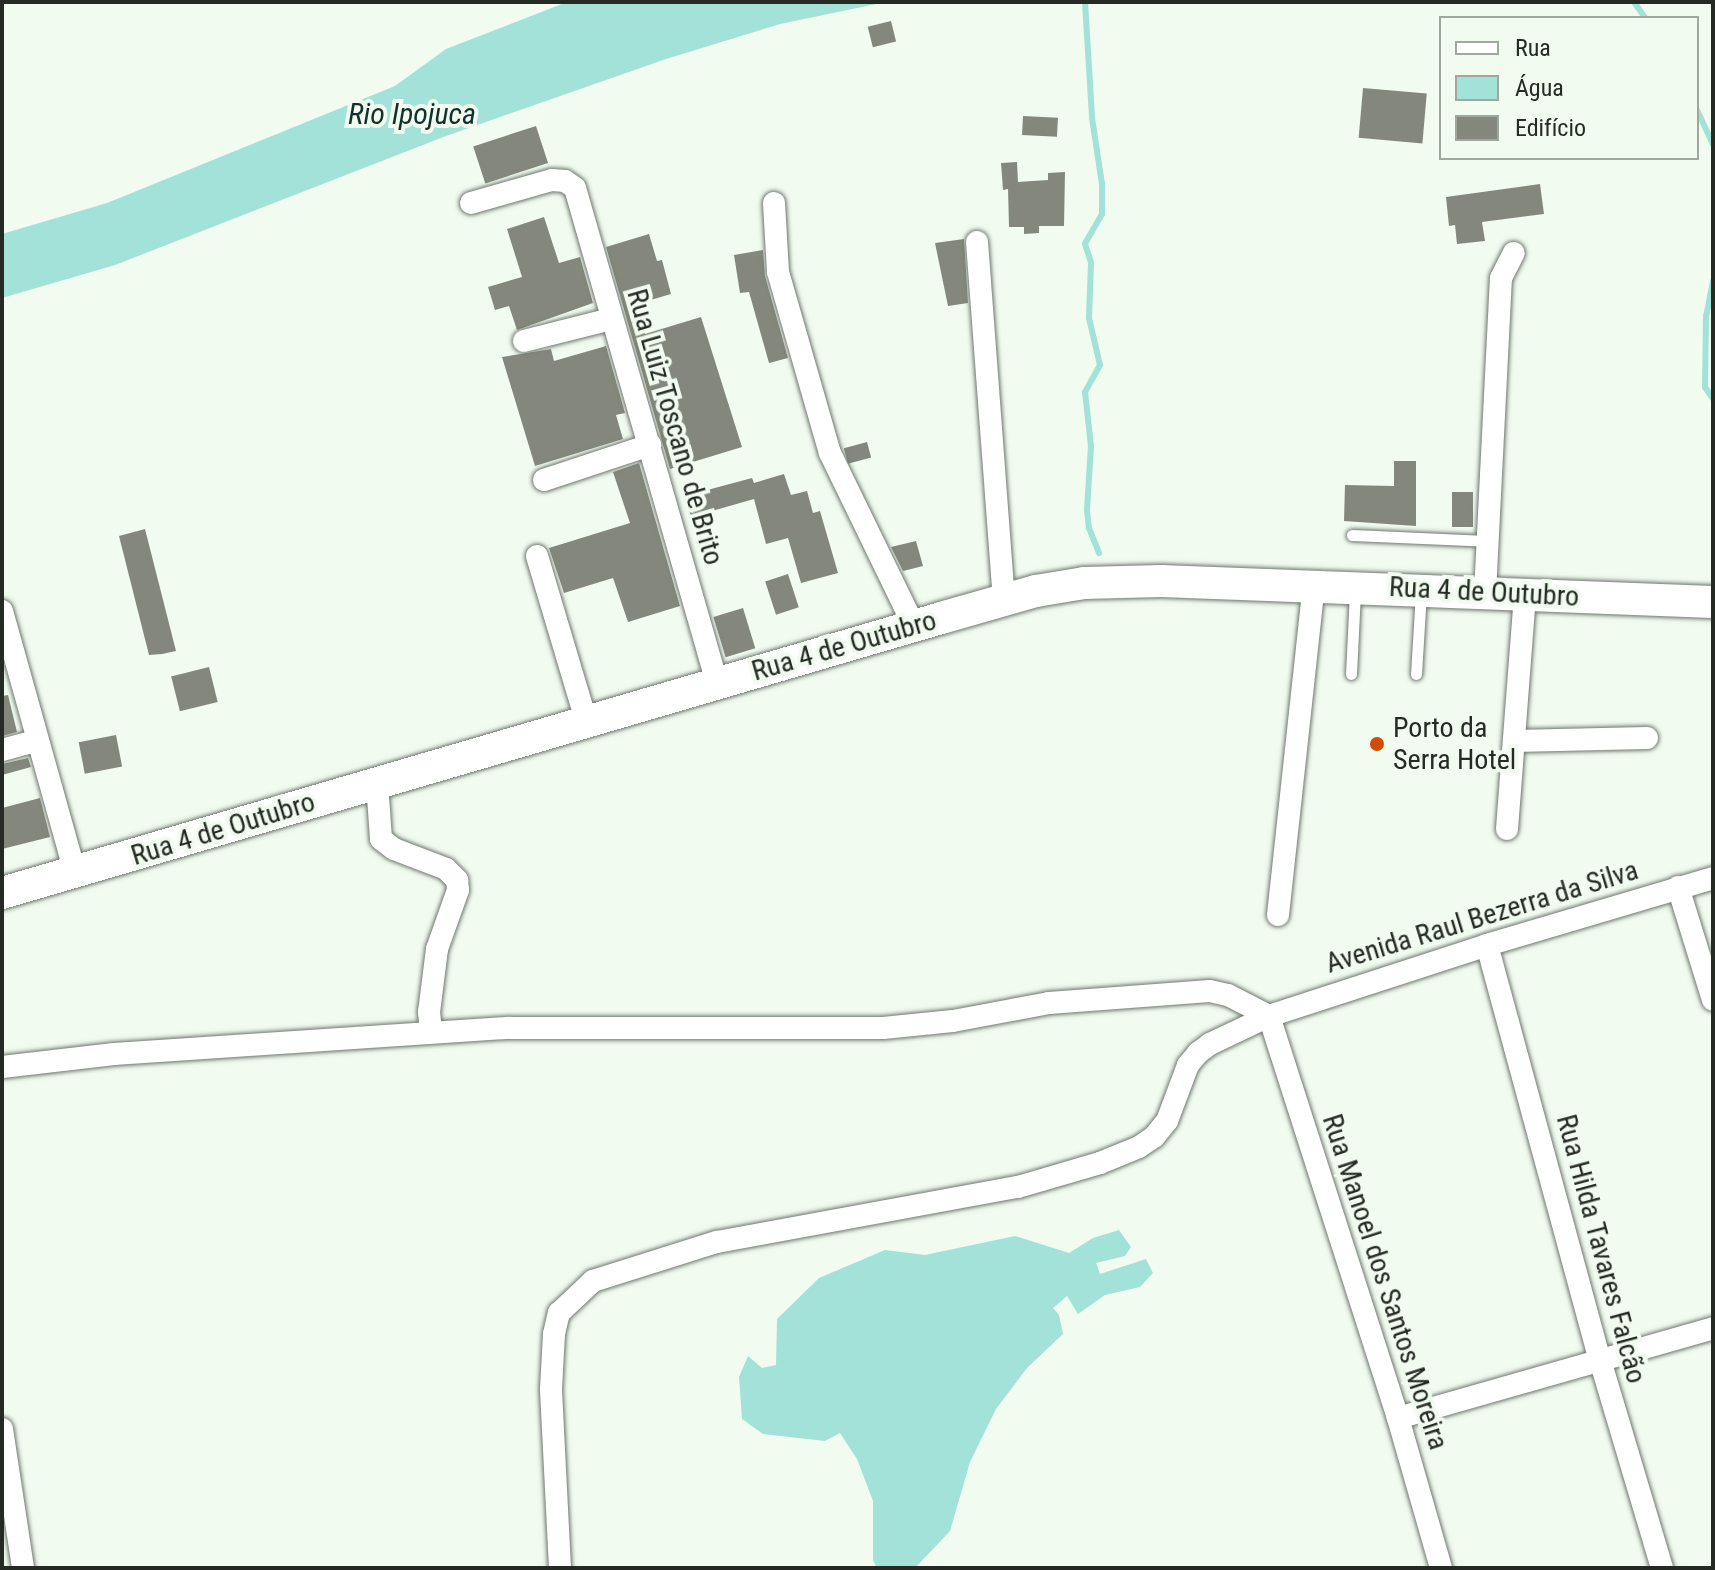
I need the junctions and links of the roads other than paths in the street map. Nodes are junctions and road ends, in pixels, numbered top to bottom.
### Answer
1 (471, 203) dead end
2 (774, 203) dead end
3 (977, 242) dead end
4 (1514, 253) dead end
5 (611, 319) junction
6 (524, 341) dead end
7 (650, 445) junction
8 (544, 480) dead end
9 (1352, 535) dead end
10 (1487, 541) junction
11 (537, 556) dead end
12 (1314, 586) junction
13 (1355, 587) junction
14 (1421, 589) junction
15 (1485, 593) junction
16 (1525, 595) junction
17 (1004, 601) junction
18 (1713, 602) edge
19 (3, 615) edge
20 (914, 626) junction
21 (1351, 674) dead end
22 (1416, 674) dead end
23 (717, 683) junction
24 (586, 720) junction
25 (1647, 738) dead end
26 (36, 741) junction
27 (1514, 741) junction
28 (2, 750) edge
29 (377, 783) junction
30 (1507, 829) dead end
31 (75, 873) junction
32 (1713, 878) edge
33 (1678, 887) junction
34 (2, 893) edge
35 (1278, 915) dead end
36 (1487, 945) junction
37 (1713, 1000) edge
38 (1269, 1016) junction
39 (431, 1032) junction
40 (2, 1067) edge
41 (1713, 1328) edge
42 (1600, 1360) junction
43 (1398, 1418) junction
44 (2, 1429) edge
45 (23, 1568) edge
46 (560, 1568) edge
47 (1441, 1568) edge
48 (1662, 1568) edge

1 - 5 street, Rua Luiz Toscano de Brito
2 - 20 street
3 - 17 street
4 - 10 street
5 - 6 street
5 - 7 street, Rua Luiz Toscano de Brito
7 - 8 street
7 - 23 street, Rua Luiz Toscano de Brito
9 - 10 lane
10 - 15 street
11 - 24 street
12 - 13 main road, Rua 4 de Outubro
12 - 17 main road, Rua 4 de Outubro
12 - 35 street
13 - 14 main road, Rua 4 de Outubro
13 - 21 lane
14 - 15 main road, Rua 4 de Outubro
14 - 22 lane
15 - 16 main road, Rua 4 de Outubro
16 - 18 main road, Rua 4 de Outubro
16 - 27 street
17 - 20 main road, Rua 4 de Outubro
19 - 26 street
20 - 23 main road, Rua 4 de Outubro
23 - 24 main road, Rua 4 de Outubro
24 - 29 main road, Rua 4 de Outubro
25 - 27 street
26 - 28 street
26 - 31 street
27 - 30 street
29 - 31 main road, Rua 4 de Outubro
29 - 39 street
31 - 34 main road, Rua 4 de Outubro
32 - 33 street, Avenida Raul Bezerra da Silva
33 - 36 street, Avenida Raul Bezerra da Silva
33 - 37 street
36 - 38 street, Avenida Raul Bezerra da Silva
36 - 42 street, Rua Hilda Tavares Falcão
38 - 39 street
38 - 43 street, Rua Manoel dos Santos Moreira
38 - 46 street, Avenida Raul Bezerra da Silva
39 - 40 street
41 - 42 street
42 - 43 street
42 - 48 street, Rua Hilda Tavares Falcão
43 - 47 street, Rua Manoel dos Santos Moreira
44 - 45 street

